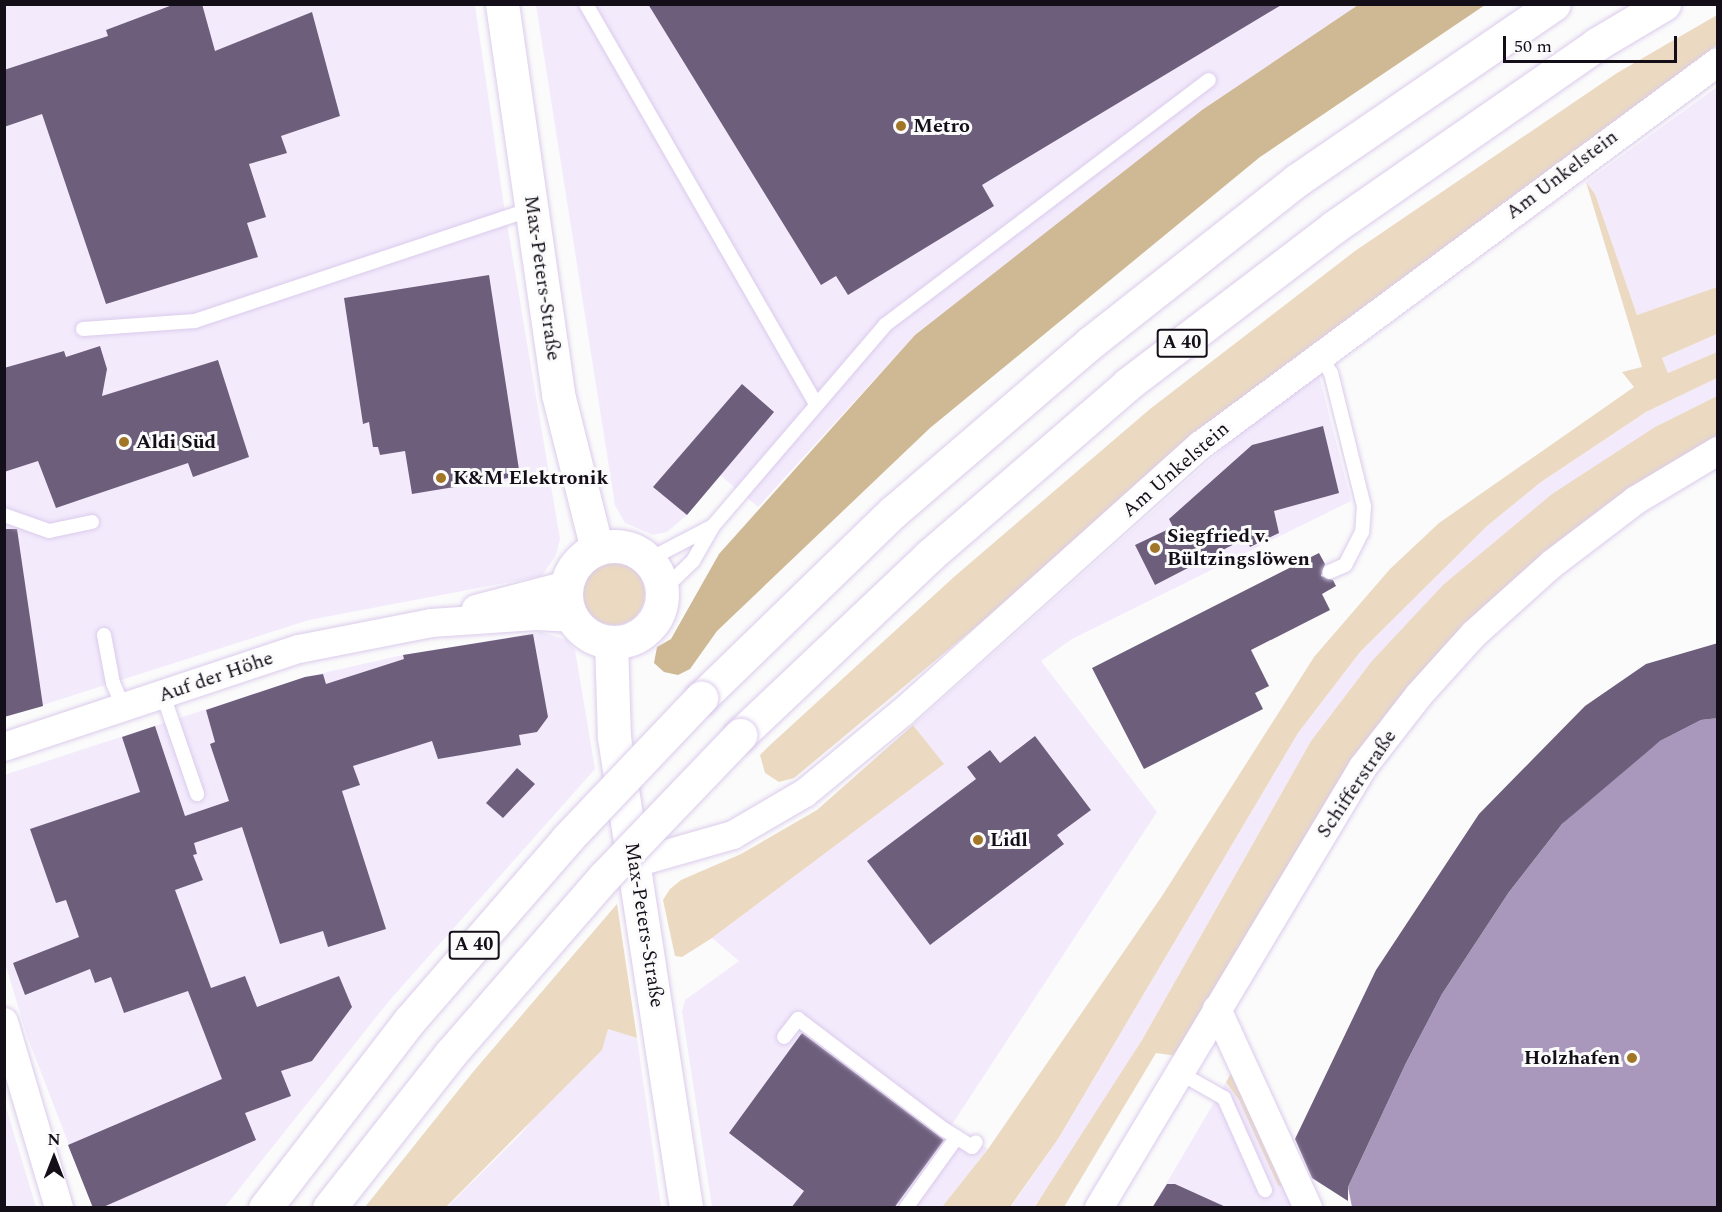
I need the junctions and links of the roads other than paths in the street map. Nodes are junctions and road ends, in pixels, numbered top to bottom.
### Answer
1 (502, 4) edge
2 (586, 4) edge
3 (1554, 4) edge
4 (1664, 4) edge
5 (1718, 62) edge
6 (1209, 80) dead end
7 (532, 209) junction
8 (83, 329) dead end
9 (1320, 355) junction
10 (815, 404) junction
11 (1718, 451) edge
12 (4, 515) edge
13 (92, 522) dead end
14 (712, 526) junction
15 (597, 549) junction
16 (648, 560) junction
17 (1329, 572) dead end
18 (567, 585) junction
19 (662, 591) junction
20 (572, 618) junction
21 (431, 623) junction
22 (104, 635) dead end
23 (611, 642) junction
24 (163, 695) junction
25 (124, 709) junction
26 (4, 747) edge
27 (197, 794) dead end
28 (635, 863) junction
29 (1221, 1017) junction
30 (4, 1022) edge
31 (784, 1036) dead end
32 (1180, 1073) junction
33 (957, 1137) junction
34 (976, 1142) dead end
35 (1265, 1190) dead end
36 (59, 1208) edge
37 (265, 1208) edge
38 (329, 1208) edge
39 (686, 1208) edge
40 (906, 1208) edge
41 (1099, 1208) edge
42 (1308, 1208) edge

1 - 7 main road, Max-Peters-Straße
2 - 10 lane
3 - 37 main road, A 40, bridge
4 - 38 main road, A 40, bridge
5 - 9 street, Am Unkelstein
6 - 10 lane
7 - 8 lane
7 - 15 main road, Max-Peters-Straße
9 - 17 lane
9 - 28 street, Am Unkelstein
10 - 14 lane
11 - 29 street, Schifferstraße
12 - 13 lane
14 - 16 lane
14 - 19 lane
15 - 16 main road
15 - 18 main road
16 - 19 main road
18 - 20 main road
18 - 21 street, Auf der Höhe
19 - 23 main road
20 - 21 street, Auf der Höhe
20 - 23 main road
21 - 24 street, Auf der Höhe
22 - 25 lane
23 - 28 main road, Max-Peters-Straße
24 - 25 street, Auf der Höhe
24 - 27 lane
25 - 26 street, Auf der Höhe
28 - 39 main road, Max-Peters-Straße
29 - 32 street, Schifferstraße
29 - 42 street
30 - 36 street
31 - 33 lane
32 - 35 lane
32 - 41 street, Schifferstraße
33 - 34 lane
33 - 40 lane

